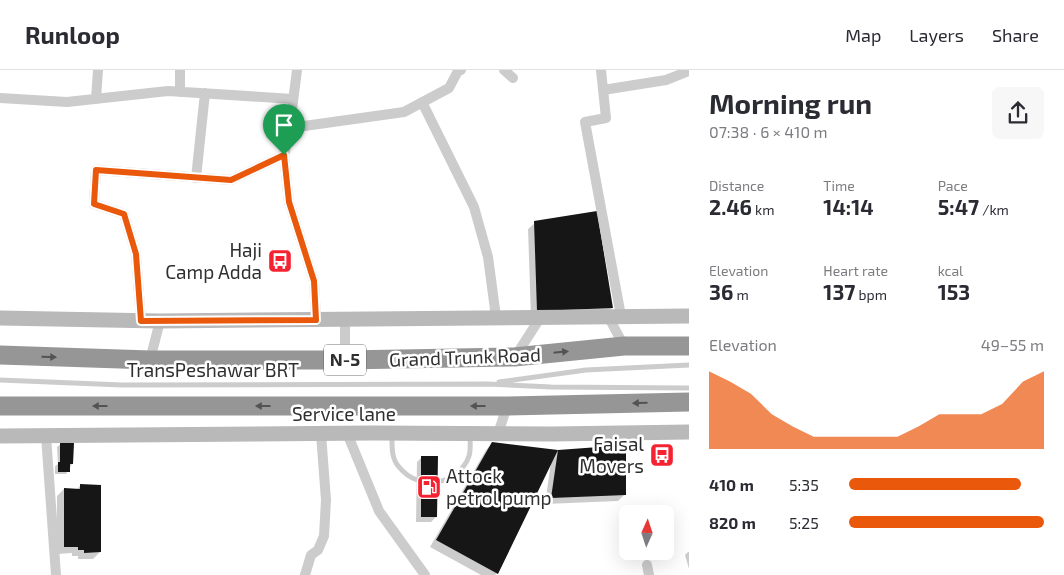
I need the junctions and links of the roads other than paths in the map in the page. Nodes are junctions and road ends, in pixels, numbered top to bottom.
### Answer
1 (98, 70) edge
2 (180, 70) edge
3 (297, 70) edge
4 (461, 70) edge
5 (504, 70) edge
6 (601, 70) edge
7 (689, 71) edge
8 (513, 78) dead end
9 (603, 90) junction
10 (180, 92) junction
11 (205, 93) junction
12 (0, 98) edge
13 (96, 99) junction
14 (293, 99) junction
15 (422, 102) junction
16 (290, 128) junction
17 (284, 155) junction
18 (196, 178) junction
19 (614, 316) junction
20 (689, 316) edge
21 (496, 317) junction
22 (0, 318) edge
23 (540, 318) junction
24 (316, 320) junction
25 (345, 320) junction
26 (141, 321) junction
27 (160, 322) junction
28 (624, 346) junction
29 (689, 346) edge
30 (0, 355) edge
31 (514, 357) junction
32 (150, 360) junction
33 (345, 360) junction
34 (689, 365) edge
35 (0, 380) edge
36 (487, 384) junction
37 (689, 388) edge
38 (689, 402) edge
39 (0, 406) edge
40 (507, 406) junction
41 (689, 432) edge
42 (392, 433) junction
43 (321, 434) junction
44 (347, 434) junction
45 (470, 434) junction
46 (498, 434) junction
47 (0, 436) edge
48 (46, 436) junction
49 (56, 575) edge
50 (305, 575) edge
51 (425, 575) edge

1 - 13 street
2 - 10 street
3 - 14 street
4 - 15 street
5 - 8 street
6 - 9 street
7 - 9 street
9 - 19 street
10 - 11 street
10 - 13 street
11 - 14 street
11 - 18 street
12 - 13 street
14 - 16 street
15 - 16 street
15 - 21 street
16 - 17 street
17 - 18 street
17 - 24 street
18 - 26 street
19 - 20 street
19 - 23 street
19 - 28 street
21 - 23 street
21 - 25 street
22 - 26 street
23 - 31 street
24 - 25 street
24 - 27 street
25 - 33 street
26 - 27 street
27 - 32 street
28 - 29 highway, Grand Trunk Road / N-5
31 -> 28 highway, Grand Trunk Road / N-5
30 -> 32 highway, Grand Trunk Road / N-5
31 - 33 highway, Grand Trunk Road / N-5
32 - 33 highway, Grand Trunk Road / N-5
34 - 36 lane, TransPeshawar BRT
35 - 36 lane, TransPeshawar BRT
36 - 37 lane, TransPeshawar BRT
38 -> 40 highway
40 -> 39 highway
40 - 46 street
41 - 46 street, Service lane
42 - 44 street, Service lane
42 - 45 street, Service lane
42 - 45 lane
43 - 44 street, Service lane
43 - 48 street, Service lane
43 - 50 street
44 - 51 street
45 - 46 street, Service lane
47 - 48 street, Service lane
48 - 49 street

